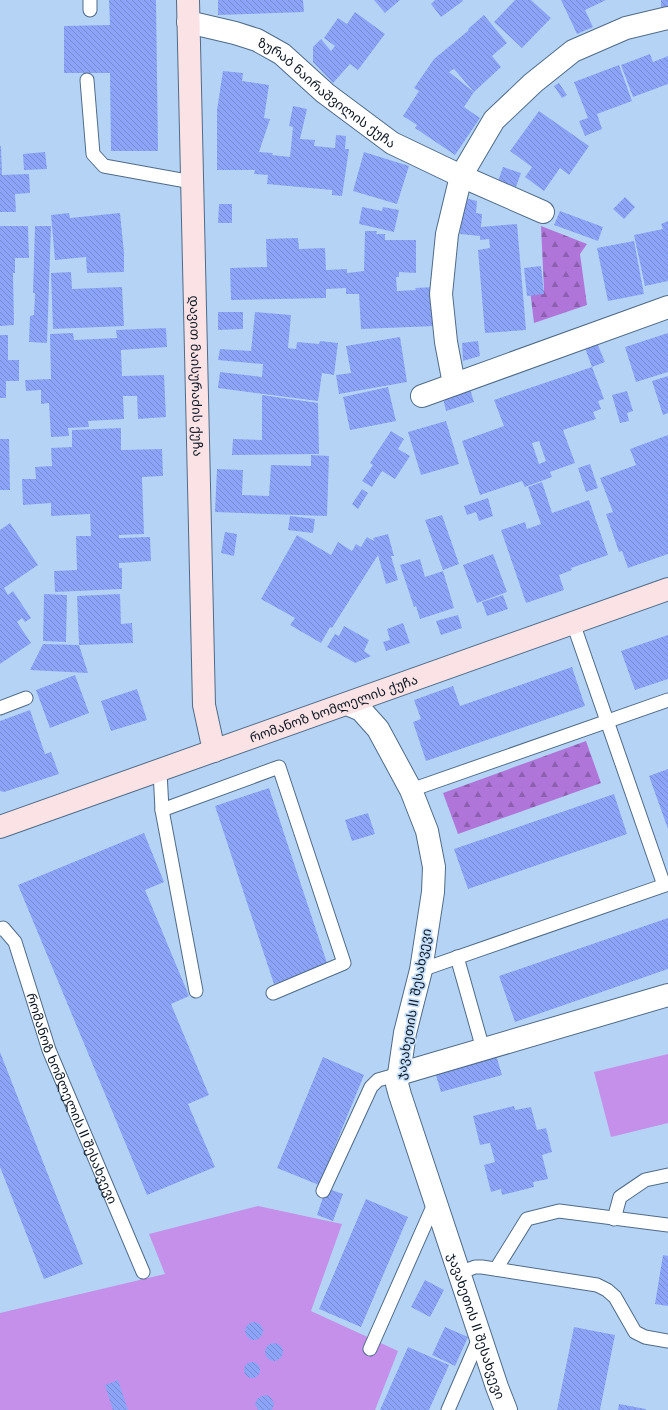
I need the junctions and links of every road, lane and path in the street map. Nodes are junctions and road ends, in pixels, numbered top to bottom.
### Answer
1 (188, 0) edge
2 (668, 18) edge
3 (188, 22) junction
4 (87, 80) dead end
5 (461, 176) junction
6 (192, 182) junction
7 (543, 212) dead end
8 (668, 307) edge
9 (454, 384) junction
10 (422, 396) dead end
11 (668, 590) edge
12 (572, 623) junction
13 (26, 698) dead end
14 (668, 700) edge
15 (347, 704) junction
16 (0, 708) edge
17 (607, 721) junction
18 (214, 751) junction
19 (160, 771) junction
20 (411, 790) junction
21 (162, 810) junction
22 (0, 828) edge
23 (666, 884) edge
24 (0, 928) edge
25 (457, 957) junction
26 (421, 970) junction
27 (196, 991) dead end
28 (273, 993) dead end
29 (668, 995) edge
30 (483, 1049) junction
31 (399, 1074) junction
32 (668, 1175) edge
33 (322, 1191) dead end
34 (435, 1202) junction
35 (614, 1218) junction
36 (668, 1225) edge
37 (496, 1269) junction
38 (143, 1272) dead end
39 (459, 1273) junction
40 (480, 1336) junction
41 (668, 1341) edge
42 (370, 1350) dead end
43 (448, 1410) edge
44 (506, 1410) edge

1 - 3 street, დავით მაისურაძის ქუჩა
2 - 5 street
3 - 5 street, ზურაბ ნაირაშვილის ქუჩა
3 - 6 street, დავით მაისურაძის ქუჩა
4 - 6 lane
5 - 7 street, ზურაბ ნაირაშვილის ქუჩა
5 - 9 street
6 - 18 street, დავით მაისურაძის ქუჩა
8 - 9 street
9 - 10 street
11 - 12 street, რომანოზ ხომლელის ქუჩა
12 - 15 street, რომანოზ ხომლელის ქუჩა
12 - 17 lane
13 - 16 lane
14 - 17 lane
15 - 18 street, რომანოზ ხომლელის ქუჩა
15 - 20 street, ჯავახეთის II შესახვევი
17 - 20 lane
17 - 23 lane
18 - 19 street, რომანოზ ხომლელის ქუჩა
19 - 21 lane
19 - 22 street, რომანოზ ხომლელის ქუჩა
20 - 26 street, ჯავახეთის II შესახვევი
21 - 27 lane
21 - 28 lane
23 - 25 lane
24 - 38 lane, რომანოზ ხომლელის II შესახვევი
25 - 26 lane
25 - 30 lane
26 - 31 street, ჯავახეთის II შესახვევი
29 - 30 street
30 - 31 street
31 - 33 lane
31 - 34 street, ჯავახეთის II შესახვევი
32 - 35 lane
34 - 39 street, ჯავახეთის II შესახვევი
34 - 42 lane
35 - 36 lane
35 - 37 lane
37 - 39 lane
37 - 41 lane
39 - 40 street, ჯავახეთის II შესახვევი
40 - 43 lane
40 - 44 street, ჯავახეთის II შესახვევი

